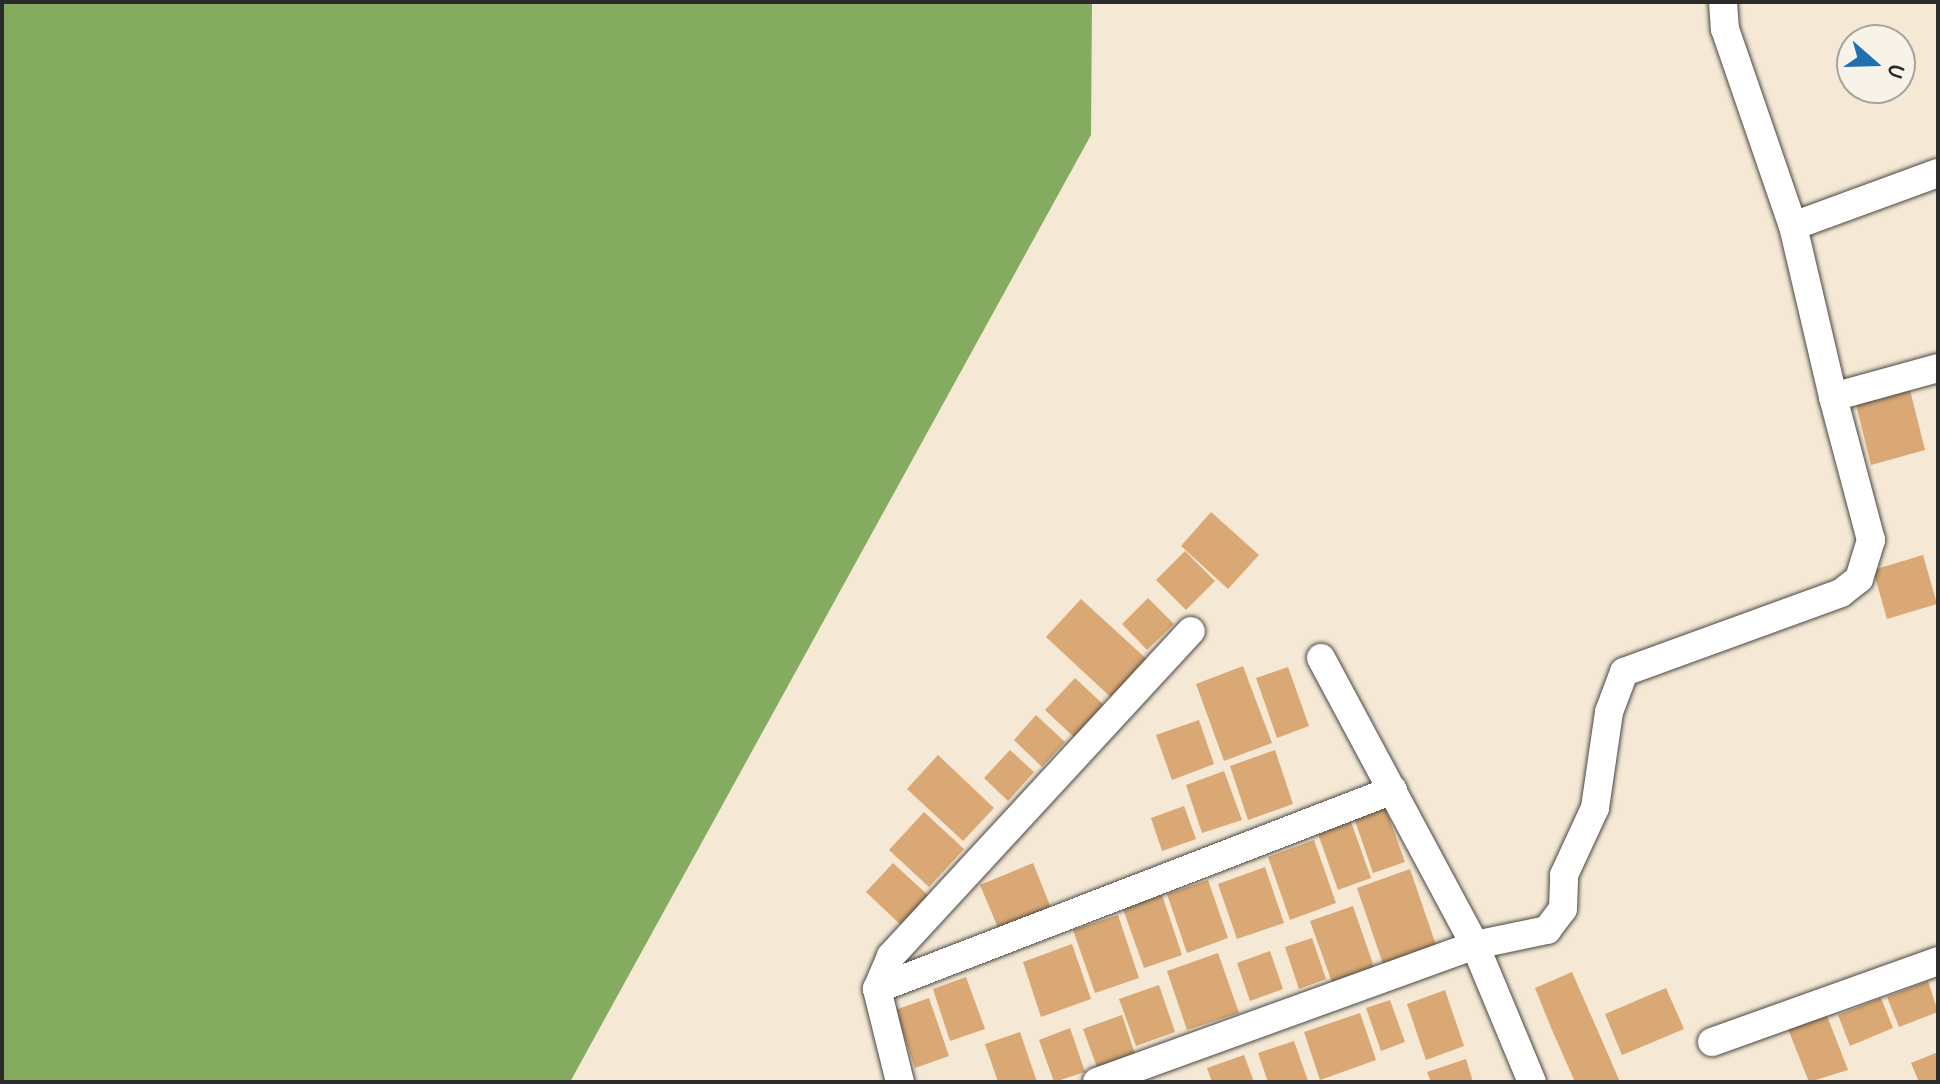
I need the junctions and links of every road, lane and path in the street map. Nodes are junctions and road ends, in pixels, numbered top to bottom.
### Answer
1 (1723, 2) edge
2 (1938, 173) edge
3 (1793, 226) junction
4 (1938, 368) edge
5 (1833, 397) junction
6 (1191, 631) dead end
7 (1321, 658) dead end
8 (1393, 790) junction
9 (1475, 945) junction
10 (1938, 961) edge
11 (877, 989) junction
12 (1712, 1042) dead end
13 (900, 1082) edge
14 (1097, 1082) edge
15 (1532, 1082) edge

1 - 3 street
2 - 3 street
3 - 5 street
4 - 5 street
5 - 9 street
6 - 11 street
7 - 8 street
8 - 9 street
8 - 11 street
9 - 14 street
9 - 15 street
10 - 12 street
11 - 13 street

